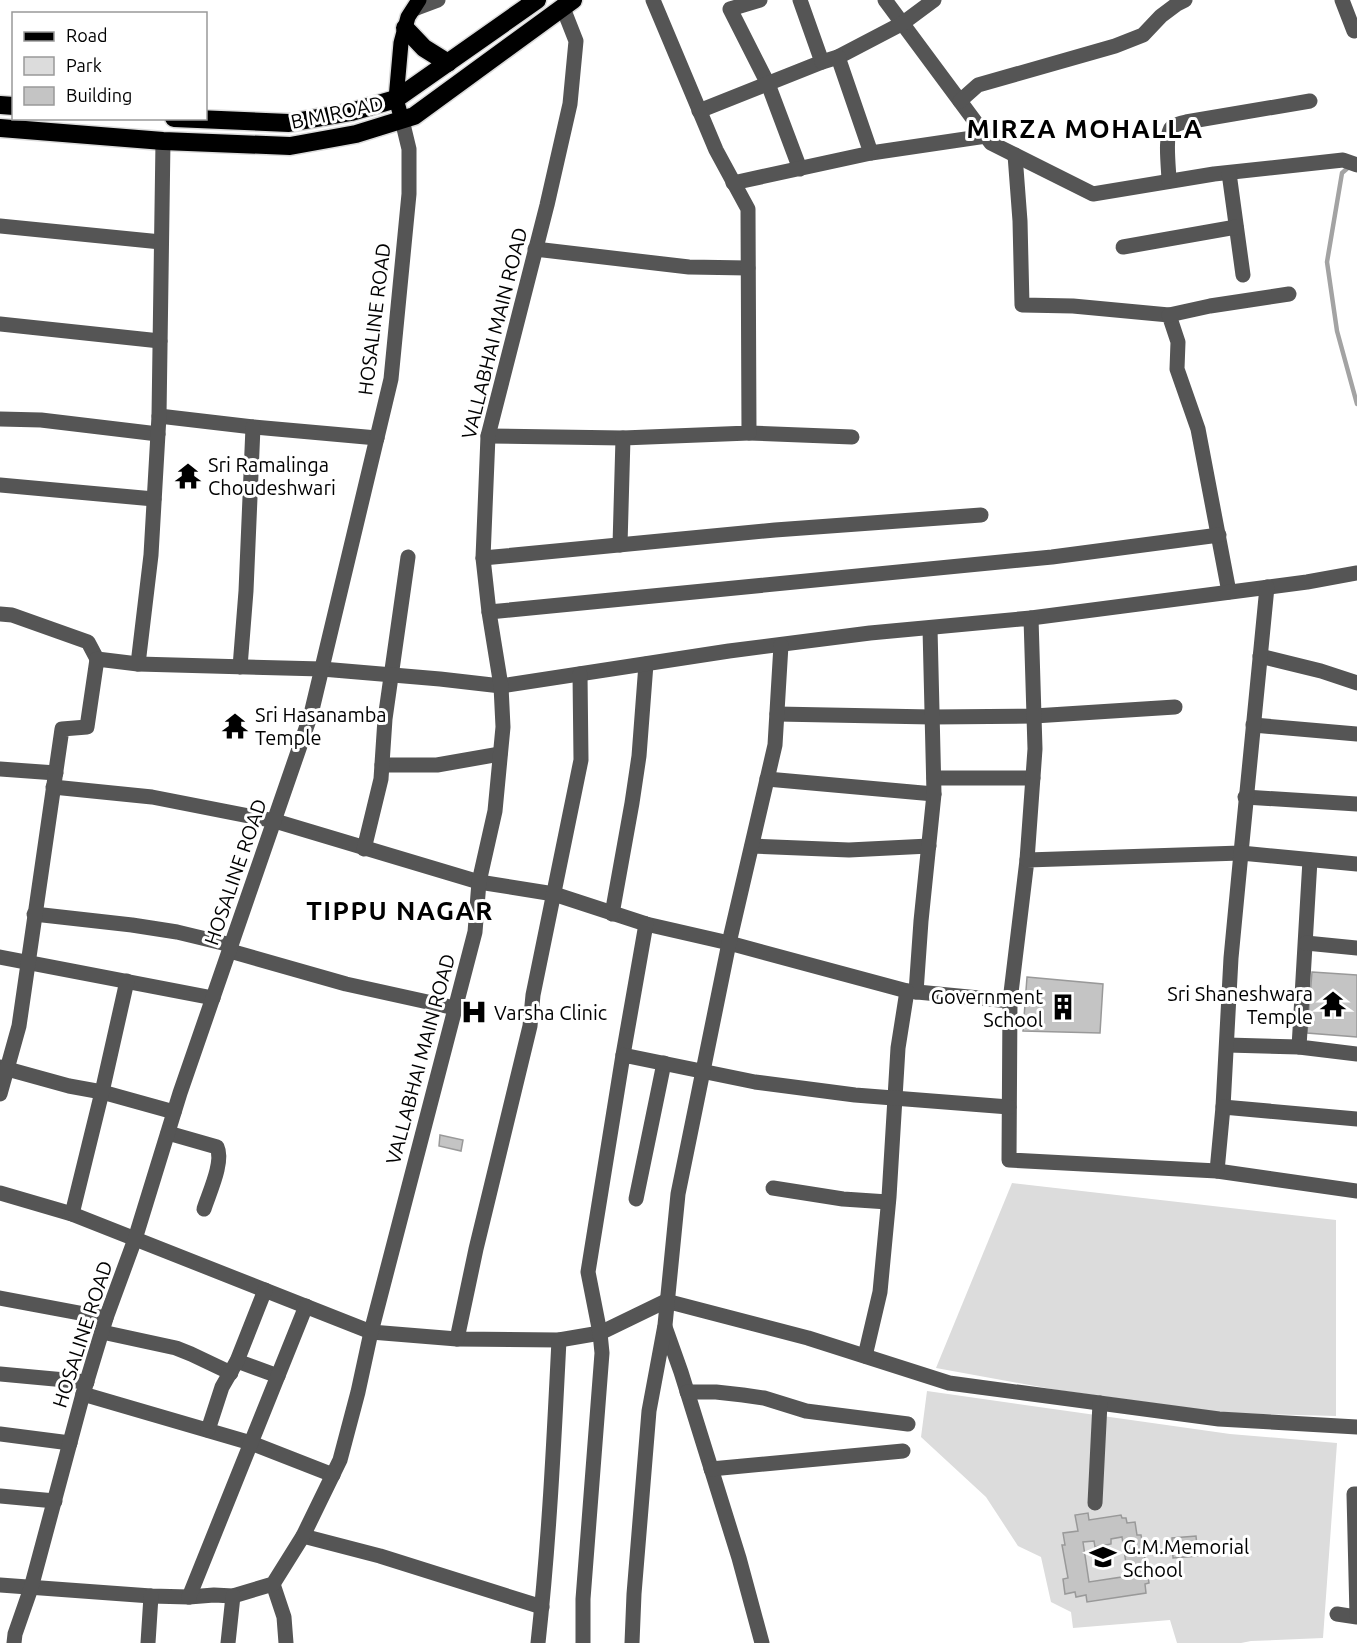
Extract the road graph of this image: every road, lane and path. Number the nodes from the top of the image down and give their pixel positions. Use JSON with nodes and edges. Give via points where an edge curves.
{"nodes":[{"id":1,"x":438,"y":0,"type":"edge"},
{"id":2,"x":537,"y":0,"type":"edge"},
{"id":3,"x":653,"y":0,"type":"edge"},
{"id":4,"x":760,"y":0,"type":"edge"},
{"id":5,"x":800,"y":0,"type":"edge"},
{"id":6,"x":885,"y":0,"type":"edge"},
{"id":7,"x":934,"y":0,"type":"edge"},
{"id":8,"x":1185,"y":0,"type":"edge"},
{"id":9,"x":1342,"y":0,"type":"edge"},
{"id":10,"x":417,"y":4,"type":"edge"},
{"id":11,"x":568,"y":4,"type":"edge"},
{"id":12,"x":903,"y":23,"type":"junction"},
{"id":13,"x":405,"y":28,"type":"junction"},
{"id":14,"x":1354,"y":32,"type":"dead end"},
{"id":15,"x":838,"y":57,"type":"junction"},
{"id":16,"x":822,"y":62,"type":"junction"},
{"id":17,"x":448,"y":63,"type":"junction"},
{"id":18,"x":768,"y":84,"type":"junction"},
{"id":19,"x":396,"y":99,"type":"junction"},
{"id":20,"x":960,"y":101,"type":"junction"},
{"id":21,"x":1310,"y":101,"type":"dead end"},
{"id":22,"x":699,"y":111,"type":"junction"},
{"id":23,"x":207,"y":119,"type":"edge"},
{"id":24,"x":164,"y":120,"type":"edge"},
{"id":25,"x":402,"y":120,"type":"junction"},
{"id":26,"x":0,"y":128,"type":"edge"},
{"id":27,"x":986,"y":136,"type":"junction"},
{"id":28,"x":163,"y":141,"type":"junction"},
{"id":29,"x":871,"y":153,"type":"junction"},
{"id":30,"x":1015,"y":155,"type":"junction"},
{"id":31,"x":1350,"y":162,"type":"edge"},
{"id":32,"x":800,"y":169,"type":"junction"},
{"id":33,"x":1229,"y":173,"type":"junction"},
{"id":34,"x":1169,"y":182,"type":"junction"},
{"id":35,"x":733,"y":183,"type":"junction"},
{"id":36,"x":0,"y":226,"type":"edge"},
{"id":37,"x":1236,"y":227,"type":"junction"},
{"id":38,"x":161,"y":242,"type":"junction"},
{"id":39,"x":1123,"y":247,"type":"dead end"},
{"id":40,"x":535,"y":249,"type":"junction"},
{"id":41,"x":748,"y":268,"type":"junction"},
{"id":42,"x":1242,"y":274,"type":"dead end"},
{"id":43,"x":1288,"y":294,"type":"dead end"},
{"id":44,"x":1169,"y":315,"type":"junction"},
{"id":45,"x":0,"y":324,"type":"edge"},
{"id":46,"x":160,"y":341,"type":"junction"},
{"id":47,"x":159,"y":416,"type":"junction"},
{"id":48,"x":0,"y":419,"type":"edge"},
{"id":49,"x":253,"y":427,"type":"junction"},
{"id":50,"x":749,"y":433,"type":"junction"},
{"id":51,"x":158,"y":434,"type":"junction"},
{"id":52,"x":488,"y":436,"type":"junction"},
{"id":53,"x":852,"y":437,"type":"dead end"},
{"id":54,"x":376,"y":438,"type":"junction"},
{"id":55,"x":623,"y":438,"type":"junction"},
{"id":56,"x":0,"y":485,"type":"edge"},
{"id":57,"x":154,"y":499,"type":"junction"},
{"id":58,"x":981,"y":515,"type":"dead end"},
{"id":59,"x":1219,"y":535,"type":"junction"},
{"id":60,"x":620,"y":545,"type":"junction"},
{"id":61,"x":408,"y":557,"type":"dead end"},
{"id":62,"x":483,"y":558,"type":"junction"},
{"id":63,"x":1357,"y":573,"type":"edge"},
{"id":64,"x":1267,"y":587,"type":"junction"},
{"id":65,"x":1229,"y":592,"type":"junction"},
{"id":66,"x":489,"y":612,"type":"junction"},
{"id":67,"x":0,"y":614,"type":"edge"},
{"id":68,"x":1031,"y":618,"type":"junction"},
{"id":69,"x":930,"y":628,"type":"junction"},
{"id":70,"x":781,"y":645,"type":"junction"},
{"id":71,"x":1260,"y":656,"type":"junction"},
{"id":72,"x":97,"y":659,"type":"junction"},
{"id":73,"x":138,"y":664,"type":"junction"},
{"id":74,"x":646,"y":664,"type":"junction"},
{"id":75,"x":240,"y":668,"type":"junction"},
{"id":76,"x":322,"y":669,"type":"junction"},
{"id":77,"x":580,"y":674,"type":"junction"},
{"id":78,"x":391,"y":675,"type":"junction"},
{"id":79,"x":1357,"y":683,"type":"edge"},
{"id":80,"x":501,"y":686,"type":"junction"},
{"id":81,"x":1175,"y":707,"type":"dead end"},
{"id":82,"x":777,"y":714,"type":"junction"},
{"id":83,"x":1034,"y":716,"type":"junction"},
{"id":84,"x":932,"y":717,"type":"junction"},
{"id":85,"x":1253,"y":725,"type":"junction"},
{"id":86,"x":1357,"y":734,"type":"edge"},
{"id":87,"x":500,"y":754,"type":"junction"},
{"id":88,"x":382,"y":765,"type":"junction"},
{"id":89,"x":0,"y":769,"type":"edge"},
{"id":90,"x":934,"y":778,"type":"junction"},
{"id":91,"x":1033,"y":778,"type":"junction"},
{"id":92,"x":767,"y":779,"type":"junction"},
{"id":93,"x":55,"y":780,"type":"junction"},
{"id":94,"x":934,"y":794,"type":"junction"},
{"id":95,"x":1245,"y":796,"type":"junction"},
{"id":96,"x":1357,"y":804,"type":"edge"},
{"id":97,"x":275,"y":821,"type":"junction"},
{"id":98,"x":752,"y":846,"type":"junction"},
{"id":99,"x":929,"y":846,"type":"junction"},
{"id":100,"x":364,"y":849,"type":"junction"},
{"id":101,"x":1241,"y":854,"type":"junction"},
{"id":102,"x":1027,"y":860,"type":"junction"},
{"id":103,"x":1310,"y":860,"type":"junction"},
{"id":104,"x":1357,"y":864,"type":"edge"},
{"id":105,"x":479,"y":882,"type":"junction"},
{"id":106,"x":554,"y":894,"type":"junction"},
{"id":107,"x":34,"y":914,"type":"junction"},
{"id":108,"x":612,"y":914,"type":"junction"},
{"id":109,"x":646,"y":924,"type":"junction"},
{"id":110,"x":729,"y":943,"type":"junction"},
{"id":111,"x":1306,"y":943,"type":"junction"},
{"id":112,"x":230,"y":948,"type":"junction"},
{"id":113,"x":1357,"y":948,"type":"edge"},
{"id":114,"x":0,"y":957,"type":"edge"},
{"id":115,"x":27,"y":961,"type":"junction"},
{"id":116,"x":127,"y":981,"type":"junction"},
{"id":117,"x":911,"y":991,"type":"junction"},
{"id":118,"x":213,"y":998,"type":"junction"},
{"id":119,"x":1010,"y":1001,"type":"junction"},
{"id":120,"x":455,"y":1008,"type":"junction"},
{"id":121,"x":1227,"y":1045,"type":"junction"},
{"id":122,"x":1299,"y":1047,"type":"junction"},
{"id":123,"x":623,"y":1054,"type":"junction"},
{"id":124,"x":1357,"y":1054,"type":"edge"},
{"id":125,"x":664,"y":1063,"type":"junction"},
{"id":126,"x":3,"y":1068,"type":"edge"},
{"id":127,"x":704,"y":1071,"type":"junction"},
{"id":128,"x":102,"y":1092,"type":"junction"},
{"id":129,"x":0,"y":1094,"type":"edge"},
{"id":130,"x":895,"y":1098,"type":"junction"},
{"id":131,"x":1009,"y":1107,"type":"junction"},
{"id":132,"x":1223,"y":1107,"type":"junction"},
{"id":133,"x":174,"y":1113,"type":"junction"},
{"id":134,"x":1357,"y":1119,"type":"edge"},
{"id":135,"x":168,"y":1133,"type":"junction"},
{"id":136,"x":1217,"y":1172,"type":"junction"},
{"id":137,"x":773,"y":1188,"type":"dead end"},
{"id":138,"x":1357,"y":1191,"type":"edge"},
{"id":139,"x":0,"y":1193,"type":"edge"},
{"id":140,"x":636,"y":1199,"type":"dead end"},
{"id":141,"x":888,"y":1202,"type":"junction"},
{"id":142,"x":204,"y":1209,"type":"dead end"},
{"id":143,"x":72,"y":1214,"type":"junction"},
{"id":144,"x":135,"y":1239,"type":"junction"},
{"id":145,"x":265,"y":1290,"type":"junction"},
{"id":146,"x":0,"y":1298,"type":"edge"},
{"id":147,"x":666,"y":1301,"type":"junction"},
{"id":148,"x":306,"y":1306,"type":"junction"},
{"id":149,"x":104,"y":1325,"type":"junction"},
{"id":150,"x":665,"y":1325,"type":"junction"},
{"id":151,"x":371,"y":1332,"type":"junction"},
{"id":152,"x":600,"y":1333,"type":"junction"},
{"id":153,"x":457,"y":1339,"type":"junction"},
{"id":154,"x":559,"y":1340,"type":"junction"},
{"id":155,"x":865,"y":1356,"type":"junction"},
{"id":156,"x":234,"y":1367,"type":"junction"},
{"id":157,"x":0,"y":1374,"type":"edge"},
{"id":158,"x":278,"y":1376,"type":"junction"},
{"id":159,"x":85,"y":1388,"type":"junction"},
{"id":160,"x":687,"y":1392,"type":"junction"},
{"id":161,"x":1101,"y":1403,"type":"junction"},
{"id":162,"x":908,"y":1424,"type":"dead end"},
{"id":163,"x":1357,"y":1427,"type":"edge"},
{"id":164,"x":208,"y":1430,"type":"junction"},
{"id":165,"x":0,"y":1434,"type":"edge"},
{"id":166,"x":70,"y":1443,"type":"junction"},
{"id":167,"x":251,"y":1443,"type":"junction"},
{"id":168,"x":903,"y":1451,"type":"dead end"},
{"id":169,"x":711,"y":1469,"type":"junction"},
{"id":170,"x":333,"y":1475,"type":"junction"},
{"id":171,"x":1357,"y":1494,"type":"edge"},
{"id":172,"x":0,"y":1496,"type":"edge"},
{"id":173,"x":55,"y":1501,"type":"junction"},
{"id":174,"x":1095,"y":1503,"type":"dead end"},
{"id":175,"x":303,"y":1536,"type":"junction"},
{"id":176,"x":273,"y":1584,"type":"junction"},
{"id":177,"x":0,"y":1585,"type":"edge"},
{"id":178,"x":31,"y":1588,"type":"junction"},
{"id":179,"x":151,"y":1596,"type":"junction"},
{"id":180,"x":233,"y":1596,"type":"junction"},
{"id":181,"x":189,"y":1597,"type":"junction"},
{"id":182,"x":542,"y":1607,"type":"junction"},
{"id":183,"x":1337,"y":1614,"type":"dead end"},
{"id":184,"x":1357,"y":1616,"type":"edge"},
{"id":185,"x":14,"y":1643,"type":"edge"},
{"id":186,"x":148,"y":1643,"type":"edge"},
{"id":187,"x":228,"y":1643,"type":"edge"},
{"id":188,"x":286,"y":1643,"type":"edge"},
{"id":189,"x":538,"y":1643,"type":"edge"},
{"id":190,"x":583,"y":1643,"type":"edge"},
{"id":191,"x":632,"y":1643,"type":"edge"},
{"id":192,"x":762,"y":1643,"type":"edge"}],
"edges":[{"from":1,"to":10,"type":"street"},
{"from":2,"to":17,"type":"highway"},
{"from":3,"to":22,"type":"street"},
{"from":4,"to":18,"type":"street","via":[[730,9]]},
{"from":5,"to":16,"type":"street"},
{"from":6,"to":12,"type":"street"},
{"from":7,"to":12,"type":"street"},
{"from":8,"to":20,"type":"street","via":[[1161,16],[1143,36],[978,85]]},
{"from":9,"to":14,"type":"street"},
{"from":10,"to":13,"type":"main road"},
{"from":11,"to":25,"type":"highway","name":"B M ROAD","via":[[414,116]]},
{"from":11,"to":40,"type":"street","name":"VALLABHAI MAIN ROAD","via":[[576,41],[570,104]]},
{"from":12,"to":15,"type":"street"},
{"from":12,"to":20,"type":"street"},
{"from":13,"to":17,"type":"highway","via":[[424,48]]},
{"from":13,"to":19,"type":"main road"},
{"from":15,"to":16,"type":"street"},
{"from":15,"to":29,"type":"street"},
{"from":16,"to":18,"type":"street"},
{"from":17,"to":19,"type":"highway"},
{"from":18,"to":22,"type":"street"},
{"from":18,"to":32,"type":"street"},
{"from":19,"to":23,"type":"highway","via":[[289,123]]},
{"from":19,"to":25,"type":"main road","name":"HOSALINE ROAD"},
{"from":20,"to":27,"type":"street"},
{"from":21,"to":34,"type":"street","via":[[1176,125],[1168,135]]},
{"from":22,"to":35,"type":"street"},
{"from":24,"to":28,"type":"highway"},
{"from":25,"to":28,"type":"highway","name":"B M ROAD","via":[[356,134],[291,146]]},
{"from":25,"to":54,"type":"street","name":"HOSALINE ROAD","via":[[409,149],[409,194],[391,379]]},
{"from":26,"to":28,"type":"highway","name":"B M ROAD"},
{"from":27,"to":29,"type":"street"},
{"from":27,"to":30,"type":"street","via":[[991,143]]},
{"from":28,"to":38,"type":"street"},
{"from":29,"to":32,"type":"street"},
{"from":30,"to":34,"type":"street","via":[[1093,194]]},
{"from":30,"to":44,"type":"street","via":[[1022,306],[1073,306]]},
{"from":31,"to":33,"type":"street"},
{"from":32,"to":35,"type":"street"},
{"from":33,"to":34,"type":"street"},
{"from":33,"to":37,"type":"street"},
{"from":35,"to":41,"type":"street","via":[[748,209]]},
{"from":36,"to":38,"type":"street"},
{"from":37,"to":39,"type":"street"},
{"from":37,"to":42,"type":"street"},
{"from":38,"to":46,"type":"street"},
{"from":40,"to":41,"type":"street","via":[[689,267]]},
{"from":40,"to":52,"type":"street","name":"VALLABHAI MAIN ROAD"},
{"from":41,"to":50,"type":"street"},
{"from":43,"to":44,"type":"street"},
{"from":44,"to":59,"type":"street","via":[[1178,342],[1177,369],[1198,429]]},
{"from":45,"to":46,"type":"street"},
{"from":46,"to":47,"type":"street"},
{"from":47,"to":49,"type":"street"},
{"from":47,"to":51,"type":"street"},
{"from":48,"to":51,"type":"street"},
{"from":49,"to":54,"type":"street"},
{"from":49,"to":75,"type":"street"},
{"from":50,"to":53,"type":"street"},
{"from":50,"to":55,"type":"street"},
{"from":51,"to":57,"type":"street"},
{"from":52,"to":55,"type":"street"},
{"from":52,"to":62,"type":"street","name":"VALLABHAI MAIN ROAD"},
{"from":54,"to":76,"type":"street","name":"HOSALINE ROAD"},
{"from":55,"to":60,"type":"street"},
{"from":56,"to":57,"type":"street"},
{"from":57,"to":73,"type":"street"},
{"from":58,"to":60,"type":"street"},
{"from":59,"to":65,"type":"street"},
{"from":59,"to":66,"type":"street","via":[[1052,557]]},
{"from":60,"to":62,"type":"street"},
{"from":61,"to":78,"type":"street"},
{"from":62,"to":66,"type":"street","name":"VALLABHAI MAIN ROAD"},
{"from":63,"to":64,"type":"street"},
{"from":64,"to":65,"type":"street"},
{"from":64,"to":71,"type":"street"},
{"from":65,"to":68,"type":"street"},
{"from":66,"to":80,"type":"street","name":"VALLABHAI MAIN ROAD"},
{"from":67,"to":72,"type":"street","via":[[88,642]]},
{"from":68,"to":69,"type":"street"},
{"from":68,"to":83,"type":"street"},
{"from":69,"to":70,"type":"street"},
{"from":69,"to":84,"type":"street"},
{"from":70,"to":74,"type":"street"},
{"from":70,"to":82,"type":"street"},
{"from":71,"to":79,"type":"street"},
{"from":71,"to":85,"type":"street"},
{"from":72,"to":73,"type":"street"},
{"from":72,"to":93,"type":"street","via":[[87,727],[62,729]]},
{"from":73,"to":75,"type":"street"},
{"from":74,"to":77,"type":"street"},
{"from":74,"to":108,"type":"street","via":[[639,756]]},
{"from":75,"to":76,"type":"street"},
{"from":76,"to":78,"type":"street"},
{"from":76,"to":97,"type":"street","name":"HOSALINE ROAD"},
{"from":77,"to":80,"type":"street"},
{"from":77,"to":106,"type":"street","via":[[581,760]]},
{"from":78,"to":80,"type":"street"},
{"from":78,"to":88,"type":"street"},
{"from":80,"to":87,"type":"street","name":"VALLABHAI MAIN ROAD"},
{"from":81,"to":83,"type":"street"},
{"from":82,"to":84,"type":"street"},
{"from":82,"to":92,"type":"street"},
{"from":83,"to":84,"type":"street"},
{"from":83,"to":91,"type":"street"},
{"from":84,"to":90,"type":"street"},
{"from":85,"to":86,"type":"street"},
{"from":85,"to":95,"type":"street"},
{"from":87,"to":88,"type":"street","via":[[437,765]]},
{"from":87,"to":105,"type":"street","name":"VALLABHAI MAIN ROAD","via":[[495,811]]},
{"from":88,"to":100,"type":"street"},
{"from":89,"to":93,"type":"street"},
{"from":90,"to":91,"type":"street"},
{"from":90,"to":94,"type":"street"},
{"from":91,"to":102,"type":"street"},
{"from":92,"to":94,"type":"street"},
{"from":92,"to":98,"type":"street"},
{"from":93,"to":97,"type":"street"},
{"from":93,"to":107,"type":"street"},
{"from":94,"to":99,"type":"street"},
{"from":95,"to":96,"type":"street"},
{"from":95,"to":101,"type":"street"},
{"from":97,"to":100,"type":"street"},
{"from":97,"to":112,"type":"street","name":"HOSALINE ROAD"},
{"from":98,"to":99,"type":"street","via":[[849,850]]},
{"from":98,"to":110,"type":"street"},
{"from":99,"to":117,"type":"street"},
{"from":100,"to":105,"type":"street"},
{"from":101,"to":102,"type":"street"},
{"from":101,"to":103,"type":"street"},
{"from":101,"to":121,"type":"street"},
{"from":102,"to":119,"type":"street"},
{"from":103,"to":104,"type":"street"},
{"from":103,"to":111,"type":"street"},
{"from":105,"to":106,"type":"street"},
{"from":105,"to":120,"type":"street","name":"VALLABHAI MAIN ROAD","via":[[475,932]]},
{"from":106,"to":108,"type":"street"},
{"from":106,"to":153,"type":"street","via":[[530,1026]]},
{"from":107,"to":112,"type":"street","via":[[177,932]]},
{"from":107,"to":115,"type":"street"},
{"from":108,"to":109,"type":"street"},
{"from":109,"to":110,"type":"street"},
{"from":109,"to":123,"type":"street"},
{"from":110,"to":117,"type":"street"},
{"from":110,"to":127,"type":"street"},
{"from":111,"to":113,"type":"street"},
{"from":111,"to":122,"type":"street"},
{"from":112,"to":118,"type":"street","name":"HOSALINE ROAD"},
{"from":112,"to":120,"type":"street","via":[[346,984]]},
{"from":114,"to":115,"type":"street"},
{"from":115,"to":116,"type":"street"},
{"from":115,"to":126,"type":"street","via":[[19,1026]]},
{"from":116,"to":118,"type":"street"},
{"from":116,"to":128,"type":"street"},
{"from":117,"to":119,"type":"street"},
{"from":117,"to":130,"type":"street","via":[[898,1048]]},
{"from":118,"to":133,"type":"street","name":"HOSALINE ROAD"},
{"from":119,"to":131,"type":"street"},
{"from":120,"to":151,"type":"street","name":"VALLABHAI MAIN ROAD"},
{"from":121,"to":122,"type":"street"},
{"from":121,"to":132,"type":"street"},
{"from":122,"to":124,"type":"street"},
{"from":123,"to":125,"type":"street"},
{"from":123,"to":152,"type":"street","via":[[588,1272]]},
{"from":125,"to":127,"type":"street"},
{"from":125,"to":140,"type":"street"},
{"from":126,"to":128,"type":"street"},
{"from":126,"to":129,"type":"street"},
{"from":127,"to":130,"type":"street","via":[[755,1082]]},
{"from":127,"to":147,"type":"street","via":[[678,1194]]},
{"from":128,"to":133,"type":"street"},
{"from":128,"to":143,"type":"street"},
{"from":130,"to":131,"type":"street"},
{"from":130,"to":141,"type":"street"},
{"from":131,"to":136,"type":"street","via":[[1009,1161]]},
{"from":132,"to":134,"type":"street"},
{"from":132,"to":136,"type":"street"},
{"from":133,"to":135,"type":"street","name":"HOSALINE ROAD"},
{"from":135,"to":142,"type":"street","via":[[219,1150]]},
{"from":135,"to":144,"type":"street","name":"HOSALINE ROAD"},
{"from":136,"to":138,"type":"street"},
{"from":137,"to":141,"type":"street"},
{"from":139,"to":143,"type":"street"},
{"from":141,"to":155,"type":"street","via":[[880,1292]]},
{"from":143,"to":144,"type":"street"},
{"from":144,"to":145,"type":"street"},
{"from":144,"to":149,"type":"street","name":"HOSALINE ROAD"},
{"from":145,"to":148,"type":"street"},
{"from":145,"to":156,"type":"street"},
{"from":146,"to":149,"type":"street"},
{"from":147,"to":150,"type":"street"},
{"from":147,"to":152,"type":"street"},
{"from":147,"to":155,"type":"street"},
{"from":148,"to":151,"type":"street"},
{"from":148,"to":158,"type":"street"},
{"from":149,"to":156,"type":"street"},
{"from":149,"to":159,"type":"street","name":"HOSALINE ROAD"},
{"from":150,"to":160,"type":"street"},
{"from":150,"to":191,"type":"street","via":[[649,1411]]},
{"from":151,"to":153,"type":"street"},
{"from":151,"to":170,"type":"street","name":"VALLABHAI MAIN ROAD"},
{"from":152,"to":154,"type":"street"},
{"from":152,"to":190,"type":"street","via":[[602,1353]]},
{"from":153,"to":154,"type":"street"},
{"from":154,"to":182,"type":"street"},
{"from":155,"to":161,"type":"street","via":[[949,1383]]},
{"from":156,"to":158,"type":"street"},
{"from":156,"to":164,"type":"street","via":[[222,1387]]},
{"from":157,"to":159,"type":"street"},
{"from":158,"to":167,"type":"street"},
{"from":159,"to":164,"type":"street"},
{"from":159,"to":166,"type":"street","name":"HOSALINE ROAD"},
{"from":160,"to":162,"type":"street","via":[[764,1398],[806,1411]]},
{"from":160,"to":169,"type":"street"},
{"from":161,"to":163,"type":"street","via":[[1219,1419]]},
{"from":161,"to":174,"type":"street"},
{"from":164,"to":167,"type":"street"},
{"from":165,"to":166,"type":"street"},
{"from":166,"to":173,"type":"street","name":"HOSALINE ROAD"},
{"from":167,"to":170,"type":"street"},
{"from":167,"to":181,"type":"street"},
{"from":168,"to":169,"type":"street"},
{"from":169,"to":192,"type":"street"},
{"from":170,"to":175,"type":"street","name":"VALLABHAI MAIN ROAD"},
{"from":171,"to":184,"type":"street"},
{"from":172,"to":173,"type":"street"},
{"from":173,"to":178,"type":"street","name":"HOSALINE ROAD"},
{"from":175,"to":176,"type":"street","name":"VALLABHAI MAIN ROAD"},
{"from":175,"to":182,"type":"street"},
{"from":176,"to":180,"type":"street"},
{"from":176,"to":188,"type":"street","via":[[284,1617]]},
{"from":177,"to":178,"type":"street"},
{"from":178,"to":179,"type":"street"},
{"from":178,"to":185,"type":"street","name":"HOSALINE ROAD"},
{"from":179,"to":181,"type":"street"},
{"from":179,"to":186,"type":"street"},
{"from":180,"to":181,"type":"street"},
{"from":180,"to":187,"type":"street"},
{"from":182,"to":189,"type":"street"},
{"from":183,"to":184,"type":"street"}]}
